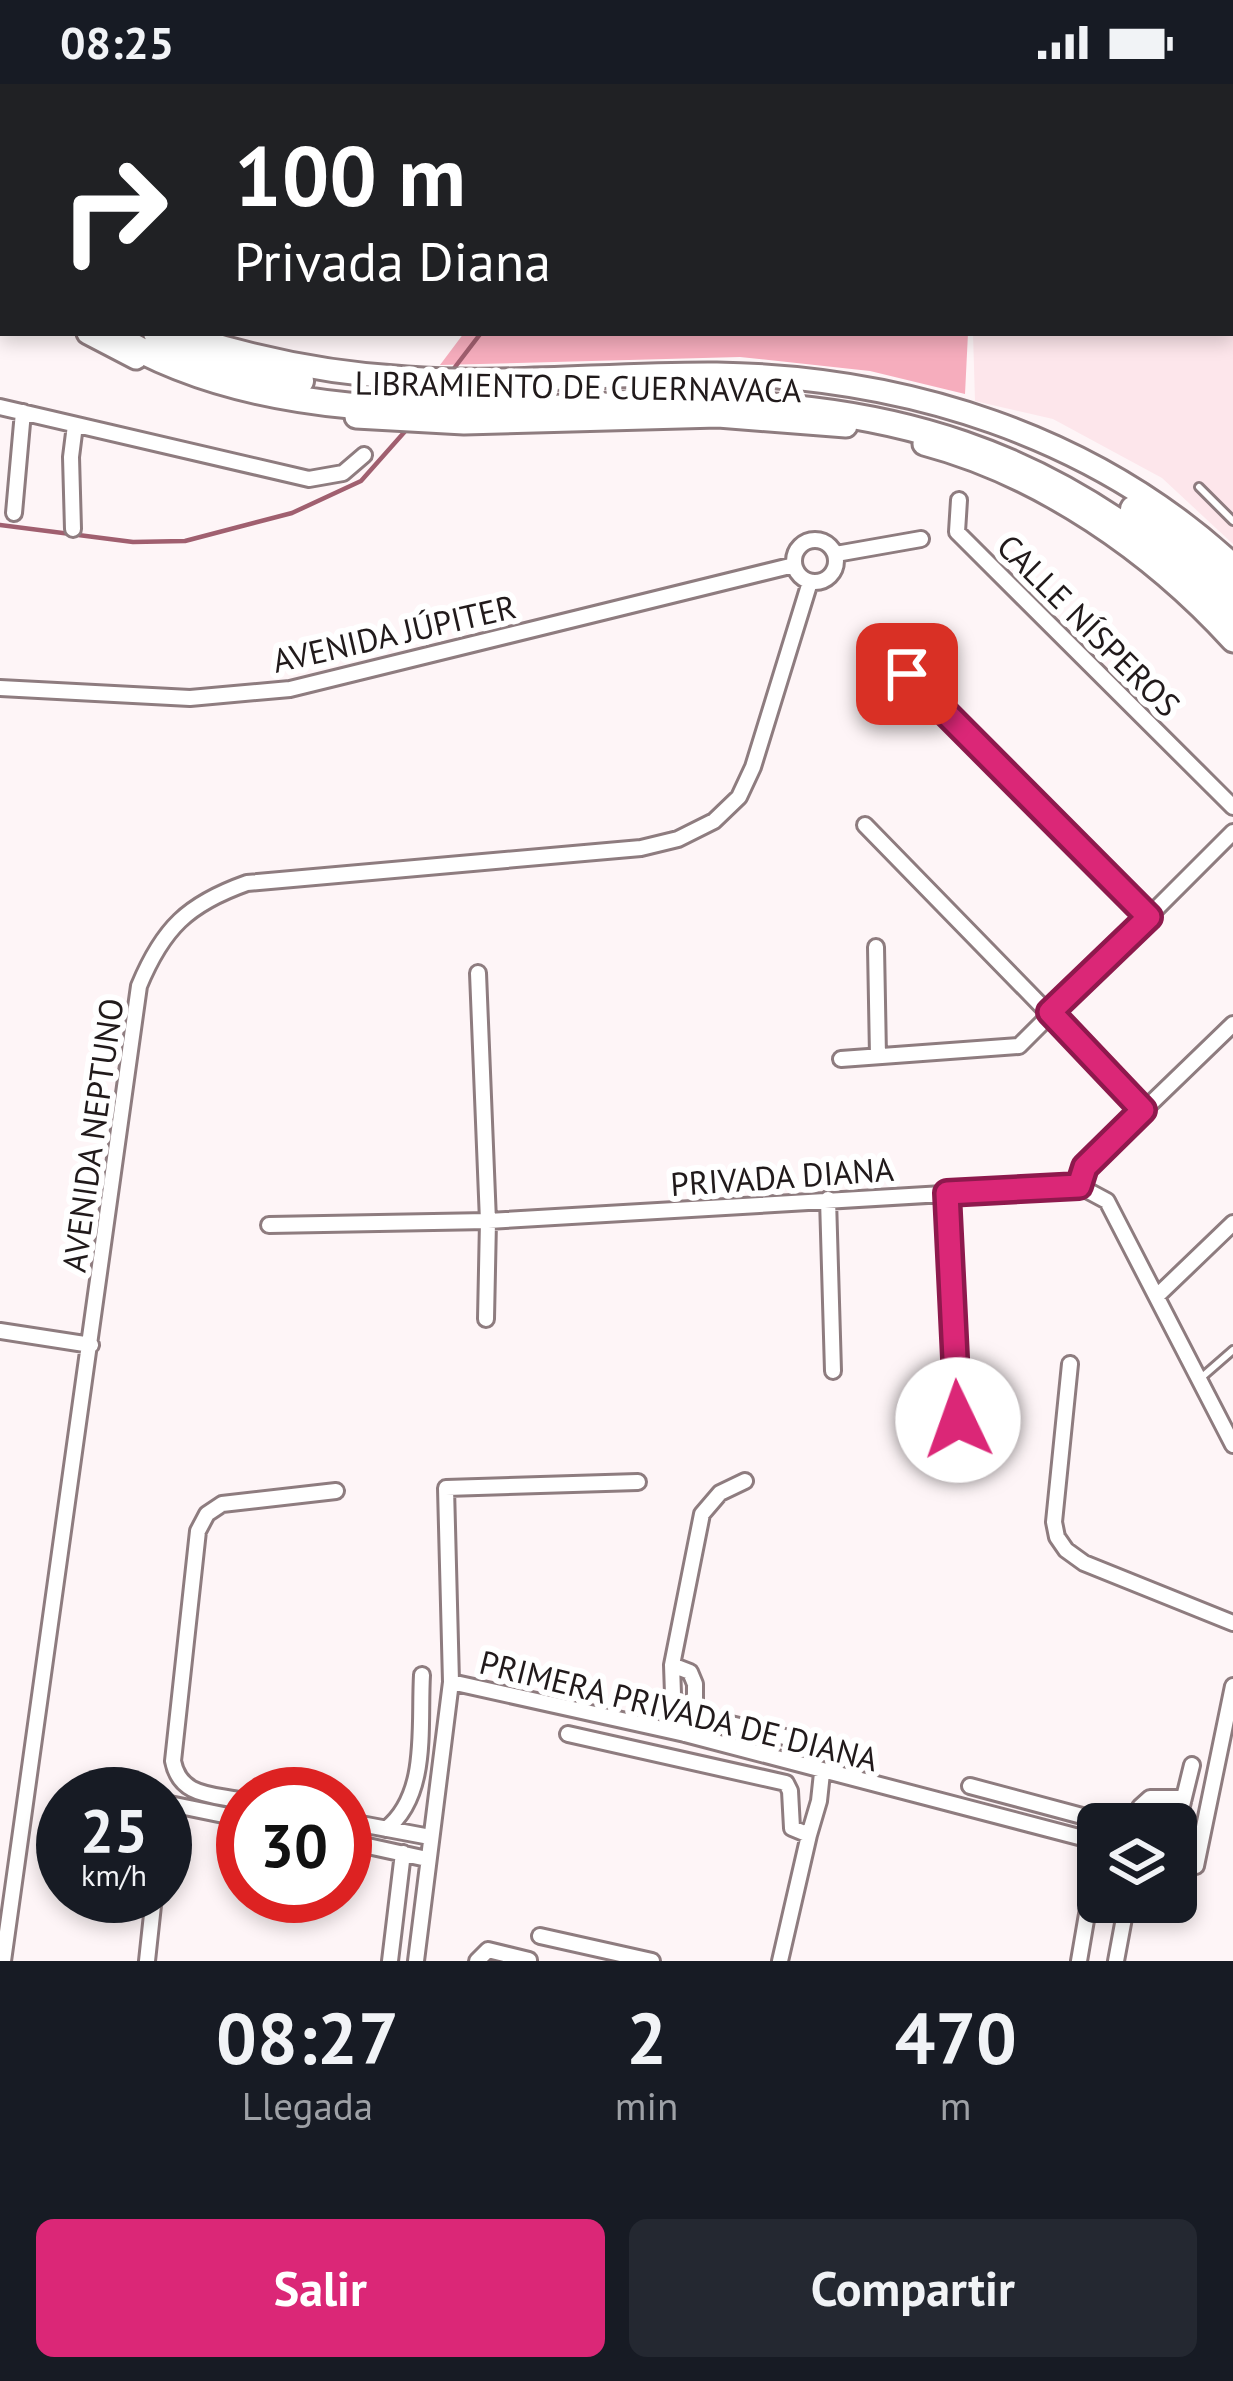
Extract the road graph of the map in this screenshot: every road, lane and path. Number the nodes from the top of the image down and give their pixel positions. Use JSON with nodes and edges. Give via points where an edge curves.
{"nodes":[{"id":1,"x":94,"y":336,"type":"edge"},
{"id":2,"x":117,"y":336,"type":"edge"},
{"id":3,"x":163,"y":336,"type":"edge"},
{"id":4,"x":187,"y":336,"type":"edge"},
{"id":5,"x":404,"y":401,"type":"junction"},
{"id":6,"x":467,"y":402,"type":"junction"},
{"id":7,"x":0,"y":407,"type":"edge"},
{"id":8,"x":23,"y":412,"type":"junction"},
{"id":9,"x":75,"y":425,"type":"junction"},
{"id":10,"x":364,"y":455,"type":"dead end"},
{"id":11,"x":1199,"y":487,"type":"dead end"},
{"id":12,"x":958,"y":500,"type":"dead end"},
{"id":13,"x":14,"y":513,"type":"dead end"},
{"id":14,"x":1233,"y":521,"type":"edge"},
{"id":15,"x":73,"y":529,"type":"dead end"},
{"id":16,"x":921,"y":538,"type":"dead end"},
{"id":17,"x":836,"y":554,"type":"junction"},
{"id":18,"x":794,"y":565,"type":"junction"},
{"id":19,"x":1233,"y":565,"type":"edge"},
{"id":20,"x":810,"y":582,"type":"junction"},
{"id":21,"x":1233,"y":591,"type":"edge"},
{"id":22,"x":1233,"y":616,"type":"edge"},
{"id":23,"x":1233,"y":641,"type":"edge"},
{"id":24,"x":907,"y":674,"type":"dead end"},
{"id":25,"x":0,"y":688,"type":"edge"},
{"id":26,"x":1233,"y":807,"type":"edge"},
{"id":27,"x":865,"y":825,"type":"dead end"},
{"id":28,"x":1233,"y":832,"type":"edge"},
{"id":29,"x":1149,"y":917,"type":"junction"},
{"id":30,"x":876,"y":947,"type":"dead end"},
{"id":31,"x":478,"y":973,"type":"dead end"},
{"id":32,"x":1050,"y":1012,"type":"junction"},
{"id":33,"x":1233,"y":1024,"type":"edge"},
{"id":34,"x":878,"y":1056,"type":"junction"},
{"id":35,"x":842,"y":1059,"type":"dead end"},
{"id":36,"x":1143,"y":1110,"type":"junction"},
{"id":37,"x":1079,"y":1186,"type":"junction"},
{"id":38,"x":947,"y":1193,"type":"junction"},
{"id":39,"x":828,"y":1199,"type":"junction"},
{"id":40,"x":488,"y":1221,"type":"junction"},
{"id":41,"x":1233,"y":1223,"type":"edge"},
{"id":42,"x":269,"y":1225,"type":"dead end"},
{"id":43,"x":1157,"y":1296,"type":"junction"},
{"id":44,"x":486,"y":1319,"type":"dead end"},
{"id":45,"x":0,"y":1331,"type":"edge"},
{"id":46,"x":91,"y":1346,"type":"junction"},
{"id":47,"x":1233,"y":1350,"type":"edge"},
{"id":48,"x":1070,"y":1364,"type":"dead end"},
{"id":49,"x":833,"y":1371,"type":"dead end"},
{"id":50,"x":1200,"y":1380,"type":"junction"},
{"id":51,"x":983,"y":1440,"type":"dead end"},
{"id":52,"x":1233,"y":1445,"type":"edge"},
{"id":53,"x":745,"y":1481,"type":"dead end"},
{"id":54,"x":638,"y":1482,"type":"dead end"},
{"id":55,"x":336,"y":1491,"type":"dead end"},
{"id":56,"x":1233,"y":1623,"type":"edge"},
{"id":57,"x":672,"y":1665,"type":"junction"},
{"id":58,"x":422,"y":1676,"type":"dead end"},
{"id":59,"x":451,"y":1682,"type":"junction"},
{"id":60,"x":1233,"y":1686,"type":"edge"},
{"id":61,"x":568,"y":1734,"type":"dead end"},
{"id":62,"x":685,"y":1734,"type":"junction"},
{"id":63,"x":801,"y":1741,"type":"dead end"},
{"id":64,"x":1192,"y":1765,"type":"dead end"},
{"id":65,"x":822,"y":1773,"type":"junction"},
{"id":66,"x":970,"y":1786,"type":"dead end"},
{"id":67,"x":216,"y":1796,"type":"edge"},
{"id":68,"x":1184,"y":1798,"type":"junction"},
{"id":69,"x":1144,"y":1803,"type":"edge"},
{"id":70,"x":1183,"y":1803,"type":"edge"},
{"id":71,"x":1077,"y":1815,"type":"edge"},
{"id":72,"x":1206,"y":1816,"type":"junction"},
{"id":73,"x":1197,"y":1819,"type":"edge"},
{"id":74,"x":372,"y":1826,"type":"edge"},
{"id":75,"x":386,"y":1829,"type":"junction"},
{"id":76,"x":809,"y":1835,"type":"junction"},
{"id":77,"x":430,"y":1837,"type":"junction"},
{"id":78,"x":1077,"y":1837,"type":"edge"},
{"id":79,"x":372,"y":1847,"type":"edge"},
{"id":80,"x":403,"y":1853,"type":"junction"},
{"id":81,"x":427,"y":1859,"type":"junction"},
{"id":82,"x":1197,"y":1861,"type":"edge"},
{"id":83,"x":151,"y":1923,"type":"edge"},
{"id":84,"x":1086,"y":1923,"type":"edge"},
{"id":85,"x":1123,"y":1923,"type":"edge"},
{"id":86,"x":540,"y":1936,"type":"dead end"},
{"id":87,"x":529,"y":1960,"type":"edge"},
{"id":88,"x":3,"y":1961,"type":"edge"},
{"id":89,"x":147,"y":1961,"type":"edge"},
{"id":90,"x":391,"y":1961,"type":"edge"},
{"id":91,"x":416,"y":1961,"type":"edge"},
{"id":92,"x":477,"y":1961,"type":"edge"},
{"id":93,"x":652,"y":1961,"type":"edge"},
{"id":94,"x":780,"y":1961,"type":"edge"},
{"id":95,"x":1079,"y":1961,"type":"edge"},
{"id":96,"x":1116,"y":1961,"type":"edge"}],
"edges":[{"from":1,"to":5,"type":"main road","name":"LIBRAMIENTO DE CUERNAVACA","via":[[224,392],[278,406]]},
{"from":2,"to":5,"type":"highway","via":[[226,382],[327,402]]},
{"from":3,"to":5,"type":"highway","via":[[284,378]]},
{"from":4,"to":5,"type":"main road","name":"LIBRAMIENTO DE CUERNAVACA","via":[[332,370]]},
{"from":5,"to":6,"type":"highway"},
{"from":6,"to":19,"type":"main road","name":"LIBRAMIENTO DE CUERNAVACA","via":[[756,376],[851,384],[950,407],[1083,457]]},
{"from":6,"to":21,"type":"highway","via":[[775,392],[945,420],[1077,475],[1144,515]]},
{"from":6,"to":22,"type":"highway","via":[[719,404],[847,415],[940,435],[1069,488],[1132,527]]},
{"from":6,"to":23,"type":"main road","name":"LIBRAMIENTO DE CUERNAVACA","via":[[845,426],[935,447],[1041,493],[1123,541]]},
{"from":7,"to":8,"type":"street"},
{"from":8,"to":9,"type":"street"},
{"from":8,"to":13,"type":"street"},
{"from":9,"to":10,"type":"street","via":[[309,479],[343,473]]},
{"from":9,"to":15,"type":"street"},
{"from":11,"to":14,"type":"lane"},
{"from":12,"to":26,"type":"street","name":"CALLE NÍSPEROS","via":[[957,532]]},
{"from":16,"to":17,"type":"street"},
{"from":17,"to":18,"type":"street","via":[[810,540],[797,549]]},
{"from":17,"to":20,"type":"street","via":[[831,576]]},
{"from":18,"to":20,"type":"street"},
{"from":18,"to":25,"type":"street","name":"AVENIDA JÚPITER","via":[[290,689],[190,698]]},
{"from":20,"to":46,"type":"street","name":"AVENIDA NEPTUNO","via":[[753,766],[739,797],[714,821],[641,848],[247,883],[179,918],[139,986]]},
{"from":24,"to":29,"type":"street"},
{"from":27,"to":32,"type":"street"},
{"from":28,"to":29,"type":"street"},
{"from":29,"to":32,"type":"street"},
{"from":30,"to":34,"type":"street"},
{"from":31,"to":40,"type":"street"},
{"from":32,"to":34,"type":"street","via":[[1019,1046]]},
{"from":32,"to":36,"type":"street"},
{"from":33,"to":36,"type":"street"},
{"from":34,"to":35,"type":"street"},
{"from":36,"to":37,"type":"street","via":[[1085,1167]]},
{"from":37,"to":38,"type":"street","name":"PRIVADA DIANA"},
{"from":37,"to":43,"type":"street","via":[[1107,1201]]},
{"from":38,"to":39,"type":"street","name":"PRIVADA DIANA"},
{"from":38,"to":51,"type":"street","via":[[958,1420]]},
{"from":39,"to":40,"type":"street","name":"PRIVADA DIANA"},
{"from":39,"to":49,"type":"street"},
{"from":40,"to":42,"type":"street","name":"PRIVADA DIANA"},
{"from":40,"to":44,"type":"street"},
{"from":41,"to":43,"type":"street"},
{"from":43,"to":50,"type":"street"},
{"from":45,"to":46,"type":"street"},
{"from":46,"to":88,"type":"street","name":"AVENIDA NEPTUNO"},
{"from":47,"to":50,"type":"lane"},
{"from":48,"to":56,"type":"street","via":[[1057,1537],[1084,1563]]},
{"from":50,"to":52,"type":"street"},
{"from":53,"to":57,"type":"street","via":[[702,1514]]},
{"from":54,"to":59,"type":"street","via":[[446,1488]]},
{"from":55,"to":67,"type":"street","via":[[222,1504],[198,1531],[172,1761],[188,1790]]},
{"from":57,"to":62,"type":"street"},
{"from":57,"to":63,"type":"street","via":[[690,1672],[695,1707],[706,1718]]},
{"from":58,"to":75,"type":"street","via":[[414,1795]]},
{"from":59,"to":62,"type":"street","name":"PRIMERA PRIVADA DE DIANA"},
{"from":59,"to":77,"type":"street","name":"PRIMERA PRIVADA DE DIANA"},
{"from":60,"to":72,"type":"street"},
{"from":61,"to":76,"type":"street","via":[[785,1783],[792,1828]]},
{"from":62,"to":65,"type":"street","name":"PRIMERA PRIVADA DE DIANA"},
{"from":64,"to":68,"type":"street"},
{"from":65,"to":76,"type":"street"},
{"from":65,"to":78,"type":"street","name":"PRIMERA PRIVADA DE DIANA"},
{"from":66,"to":71,"type":"street"},
{"from":68,"to":69,"type":"street"},
{"from":68,"to":70,"type":"street"},
{"from":72,"to":73,"type":"street"},
{"from":72,"to":82,"type":"street"},
{"from":74,"to":75,"type":"street"},
{"from":75,"to":77,"type":"street"},
{"from":76,"to":94,"type":"street"},
{"from":77,"to":81,"type":"street","name":"PRIMERA PRIVADA DE DIANA"},
{"from":79,"to":80,"type":"street"},
{"from":80,"to":81,"type":"street"},
{"from":80,"to":90,"type":"street"},
{"from":81,"to":91,"type":"street","name":"PRIMERA PRIVADA DE DIANA"},
{"from":83,"to":89,"type":"street"},
{"from":84,"to":95,"type":"street"},
{"from":85,"to":96,"type":"street"},
{"from":86,"to":93,"type":"street"},
{"from":87,"to":92,"type":"street","via":[[488,1950]]}]}
